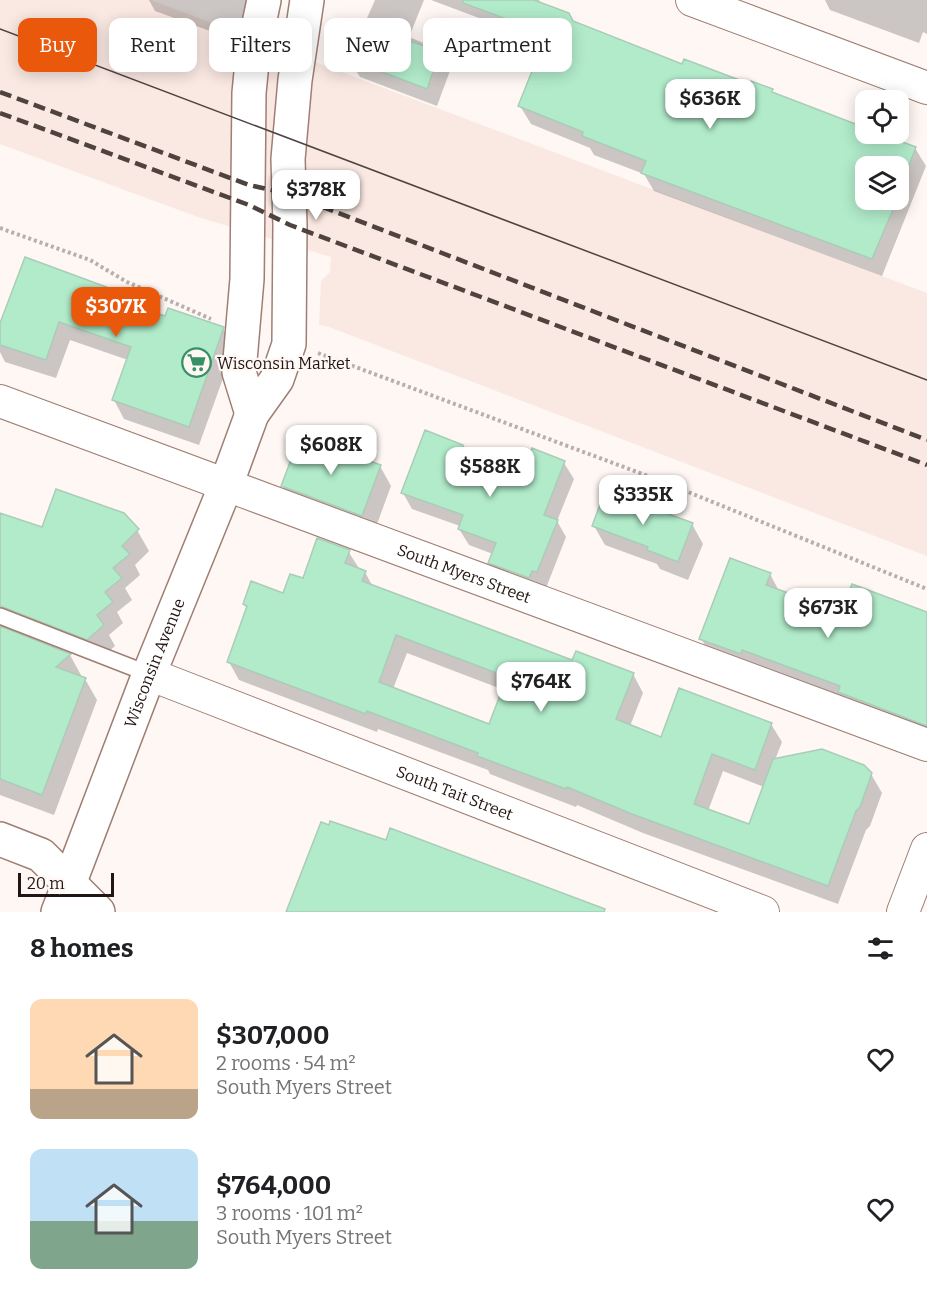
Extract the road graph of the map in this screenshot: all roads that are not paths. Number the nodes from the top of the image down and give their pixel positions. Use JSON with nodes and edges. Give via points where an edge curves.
{"nodes":[{"id":1,"x":264,"y":0,"type":"edge"},
{"id":2,"x":307,"y":0,"type":"edge"},
{"id":3,"x":692,"y":0,"type":"edge"},
{"id":4,"x":927,"y":88,"type":"edge"},
{"id":5,"x":0,"y":401,"type":"edge"},
{"id":6,"x":252,"y":414,"type":"junction"},
{"id":7,"x":226,"y":485,"type":"junction"},
{"id":8,"x":0,"y":616,"type":"edge"},
{"id":9,"x":149,"y":674,"type":"junction"},
{"id":10,"x":927,"y":745,"type":"edge"},
{"id":11,"x":0,"y":840,"type":"edge"},
{"id":12,"x":927,"y":849,"type":"edge"},
{"id":13,"x":64,"y":898,"type":"edge"},
{"id":14,"x":98,"y":912,"type":"edge"},
{"id":15,"x":763,"y":912,"type":"edge"},
{"id":16,"x":903,"y":912,"type":"edge"}],
"edges":[{"from":1,"to":6,"type":"main road","via":[[249,93],[247,279],[239,372]]},
{"from":2,"to":6,"type":"main road","name":"Wisconsin Avenue","via":[[288,159],[289,344],[277,379]]},
{"from":3,"to":4,"type":"street"},
{"from":5,"to":7,"type":"street","name":"South Myers Street"},
{"from":6,"to":7,"type":"main road","name":"Wisconsin Avenue"},
{"from":7,"to":9,"type":"main road","name":"Wisconsin Avenue"},
{"from":7,"to":10,"type":"street","name":"South Myers Street"},
{"from":8,"to":9,"type":"lane"},
{"from":9,"to":13,"type":"main road","name":"Wisconsin Avenue"},
{"from":9,"to":15,"type":"street","name":"South Tait Street"},
{"from":11,"to":13,"type":"main road","via":[[41,855]]},
{"from":12,"to":16,"type":"street"},
{"from":13,"to":14,"type":"main road"}]}
